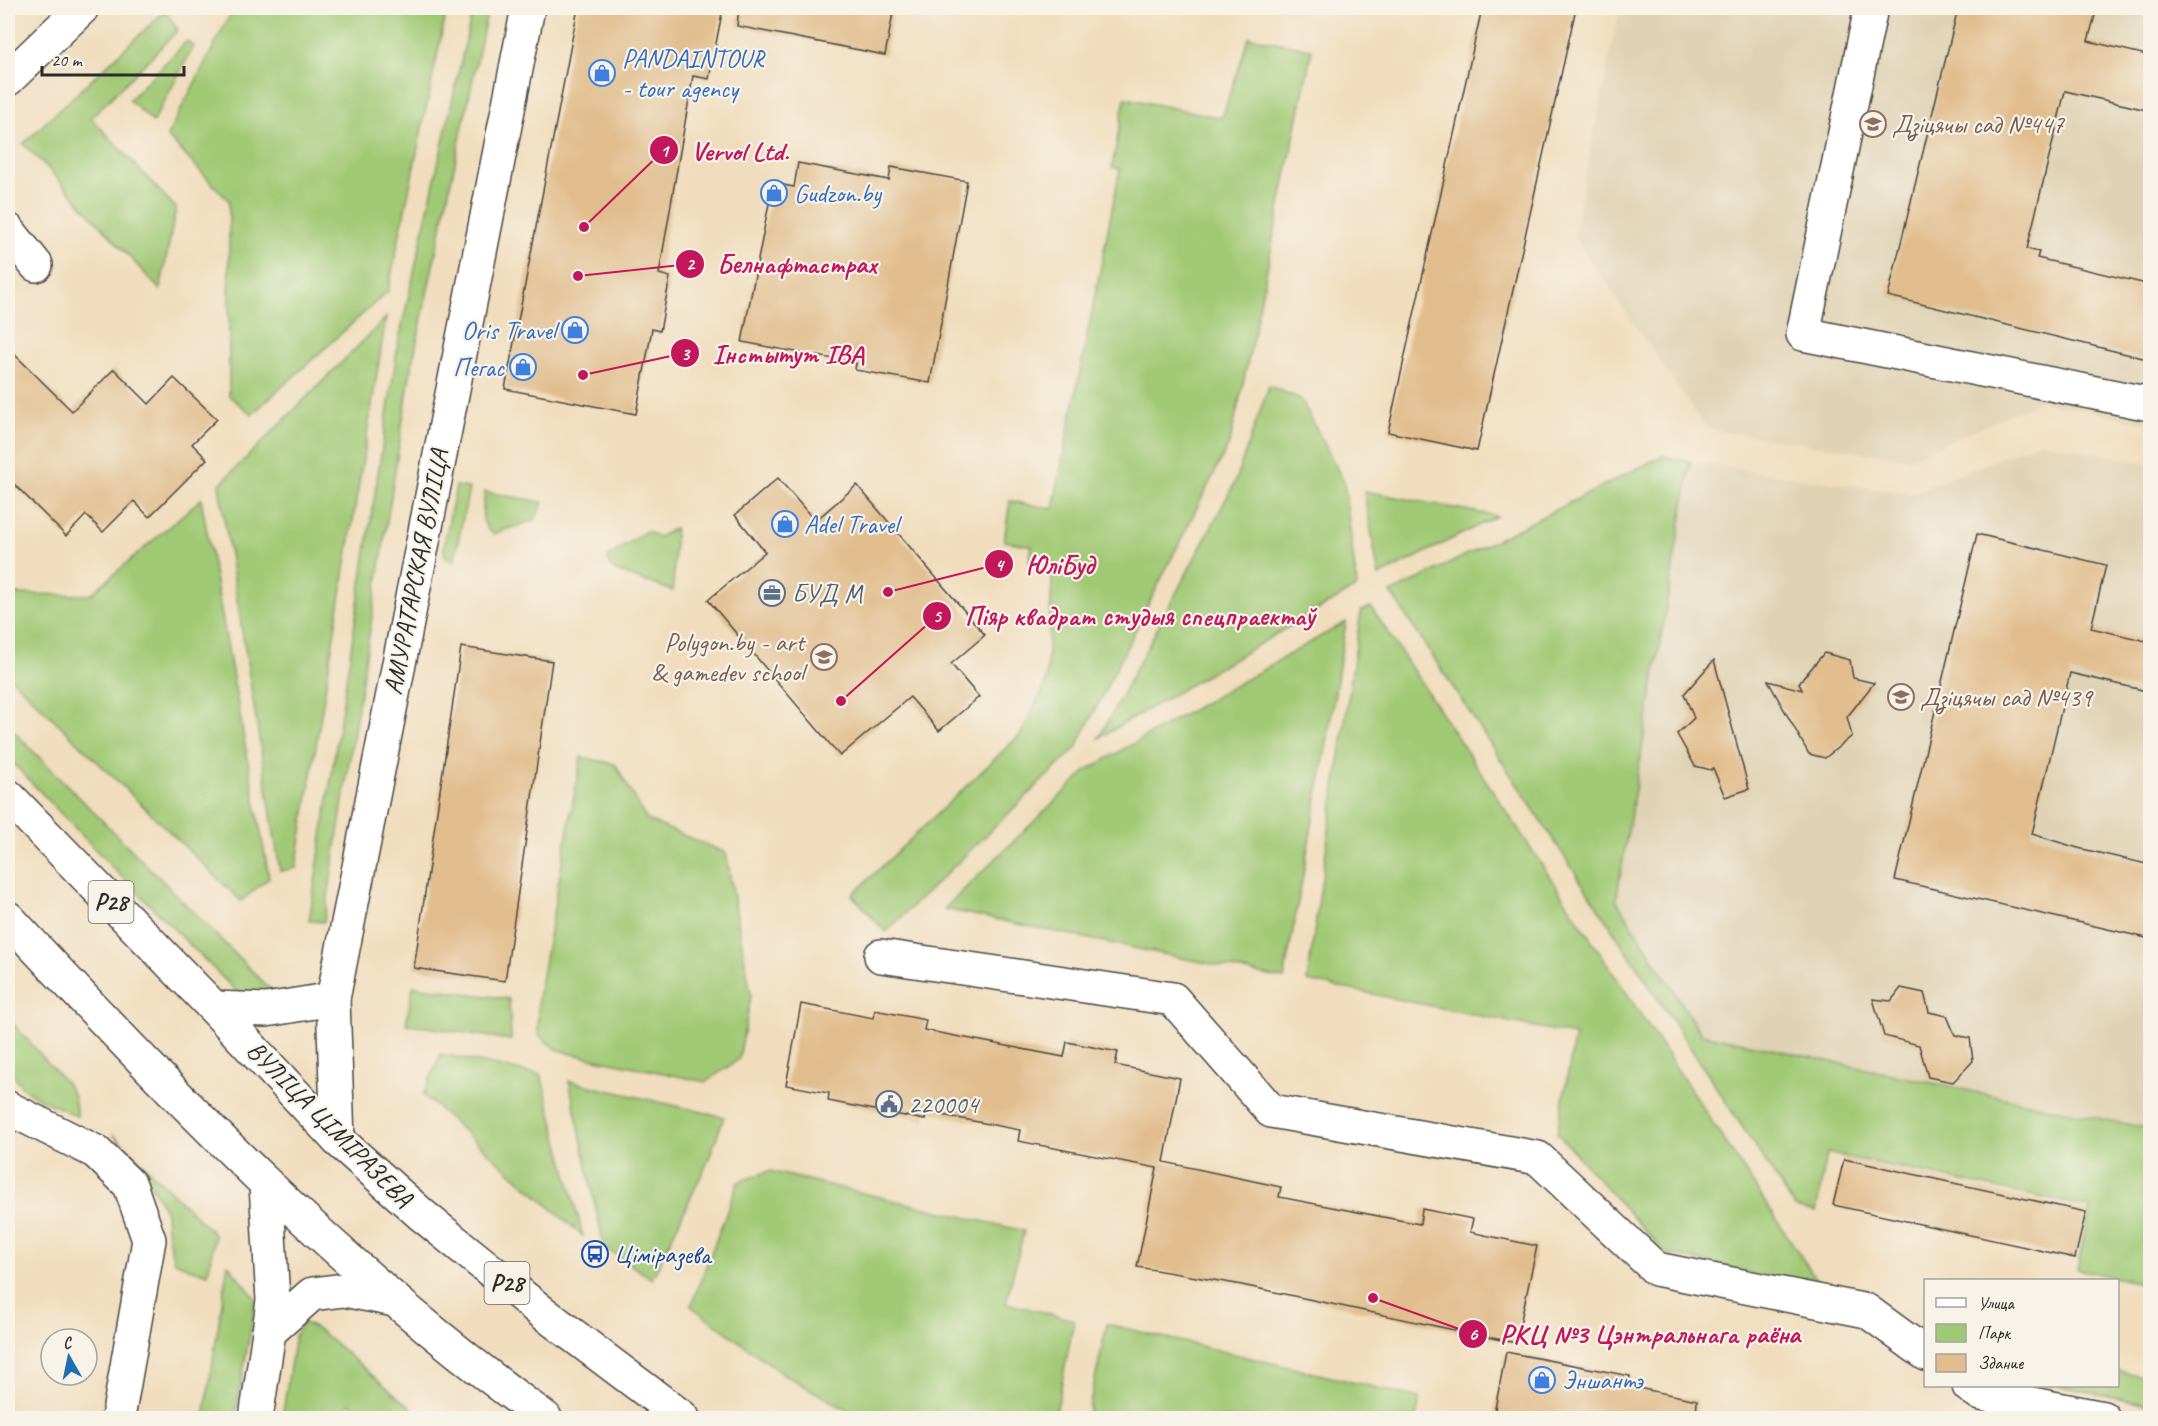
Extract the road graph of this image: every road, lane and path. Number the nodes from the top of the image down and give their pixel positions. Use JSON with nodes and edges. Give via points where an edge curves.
{"nodes":[{"id":1,"x":82,"y":8,"type":"edge"},
{"id":2,"x":528,"y":8,"type":"edge"},
{"id":3,"x":1871,"y":8,"type":"edge"},
{"id":4,"x":8,"y":79,"type":"edge"},
{"id":5,"x":8,"y":230,"type":"edge"},
{"id":6,"x":36,"y":265,"type":"dead end"},
{"id":7,"x":2151,"y":404,"type":"edge"},
{"id":8,"x":8,"y":796,"type":"edge"},
{"id":9,"x":8,"y":918,"type":"edge"},
{"id":10,"x":881,"y":956,"type":"dead end"},
{"id":11,"x":333,"y":999,"type":"junction"},
{"id":12,"x":214,"y":1008,"type":"junction"},
{"id":13,"x":8,"y":1108,"type":"edge"},
{"id":14,"x":338,"y":1140,"type":"junction"},
{"id":15,"x":266,"y":1185,"type":"junction"},
{"id":16,"x":395,"y":1299,"type":"junction"},
{"id":17,"x":268,"y":1332,"type":"junction"},
{"id":18,"x":1924,"y":1353,"type":"edge"},
{"id":19,"x":1970,"y":1387,"type":"edge"},
{"id":20,"x":118,"y":1419,"type":"edge"},
{"id":21,"x":256,"y":1419,"type":"edge"},
{"id":22,"x":545,"y":1419,"type":"edge"},
{"id":23,"x":682,"y":1419,"type":"edge"},
{"id":24,"x":2103,"y":1419,"type":"edge"}],
"edges":[{"from":1,"to":4,"type":"main road"},
{"from":2,"to":11,"type":"main road","name":"АМУРАТАРСКАЯ ВУЛІЦА"},
{"from":3,"to":7,"type":"main road","via":[[1803,334]]},
{"from":5,"to":6,"type":"main road"},
{"from":8,"to":12,"type":"main road","name":"ВУЛІЦА ЦІМІРАЗЕВА","number":"Р28"},
{"from":9,"to":15,"type":"main road"},
{"from":10,"to":18,"type":"main road","via":[[1173,999],[1271,1111],[1538,1158],[1656,1269],[1867,1311]]},
{"from":11,"to":12,"type":"main road","via":[[266,1010]]},
{"from":11,"to":14,"type":"main road","name":"АМУРАТАРСКАЯ ВУЛІЦА"},
{"from":12,"to":14,"type":"main road","name":"ВУЛІЦА ЦІМІРАЗЕВА","number":"Р28"},
{"from":13,"to":20,"type":"main road","via":[[96,1152],[130,1185],[149,1240]]},
{"from":14,"to":23,"type":"main road","name":"ВУЛІЦА ЦІМІРАЗЕВА","number":"Р28","via":[[422,1215]]},
{"from":15,"to":16,"type":"main road"},
{"from":15,"to":17,"type":"main road","via":[[273,1300]]},
{"from":16,"to":17,"type":"main road","via":[[344,1290],[312,1294]]},
{"from":16,"to":22,"type":"main road"},
{"from":17,"to":21,"type":"main road"},
{"from":19,"to":24,"type":"main road","via":[[1981,1394]]}]}
